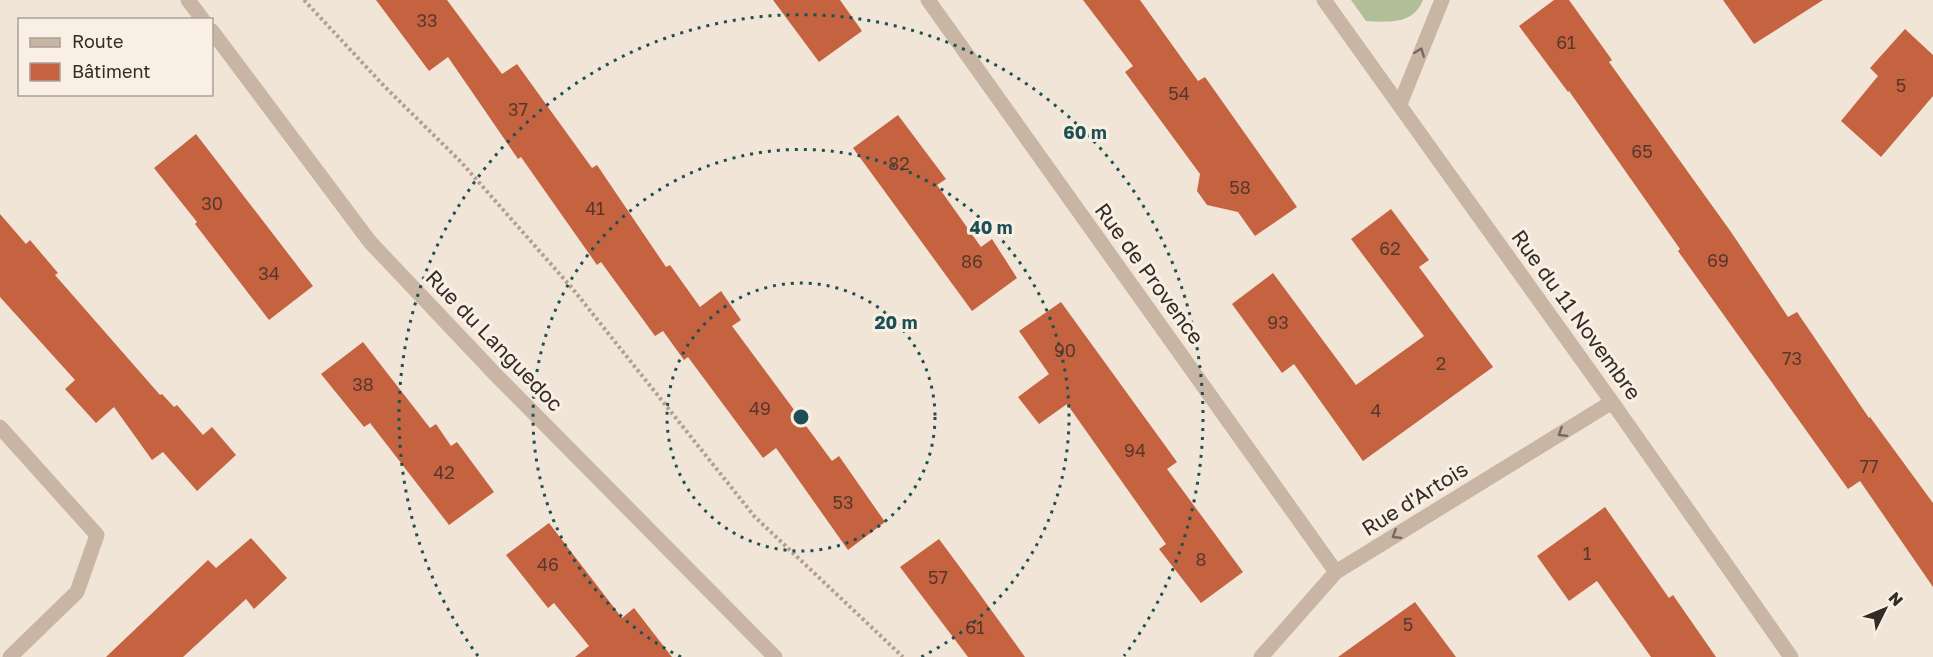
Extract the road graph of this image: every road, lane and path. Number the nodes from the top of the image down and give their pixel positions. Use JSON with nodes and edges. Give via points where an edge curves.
{"nodes":[{"id":1,"x":188,"y":0,"type":"edge"},
{"id":2,"x":304,"y":0,"type":"edge"},
{"id":3,"x":928,"y":0,"type":"edge"},
{"id":4,"x":1324,"y":0,"type":"edge"},
{"id":5,"x":1442,"y":0,"type":"edge"},
{"id":6,"x":202,"y":18,"type":"edge"},
{"id":7,"x":213,"y":32,"type":"edge"},
{"id":8,"x":1400,"y":104,"type":"junction"},
{"id":9,"x":1612,"y":402,"type":"junction"},
{"id":10,"x":0,"y":427,"type":"edge"},
{"id":11,"x":1336,"y":572,"type":"junction"},
{"id":12,"x":10,"y":657,"type":"edge"},
{"id":13,"x":775,"y":657,"type":"edge"},
{"id":14,"x":903,"y":657,"type":"edge"},
{"id":15,"x":1261,"y":657,"type":"edge"},
{"id":16,"x":1791,"y":657,"type":"edge"}],
"edges":[{"from":1,"to":6,"type":"street"},
{"from":2,"to":14,"type":"path","via":[[461,162],[564,279],[755,518]]},
{"from":3,"to":11,"type":"street","name":"Rue de Provence"},
{"from":4,"to":8,"type":"street","name":"Rue du 11 Novembre"},
{"from":8,"to":5,"type":"street","one_way":true},
{"from":7,"to":13,"type":"street","name":"Rue du Languedoc","via":[[370,242]]},
{"from":8,"to":9,"type":"street","name":"Rue du 11 Novembre"},
{"from":9,"to":11,"type":"street","name":"Rue d'Artois","one_way":true},
{"from":9,"to":16,"type":"street","name":"Rue du 11 Novembre"},
{"from":10,"to":12,"type":"street","via":[[97,535],[77,592]]},
{"from":11,"to":15,"type":"street","name":"Rue d'Artois"}]}
